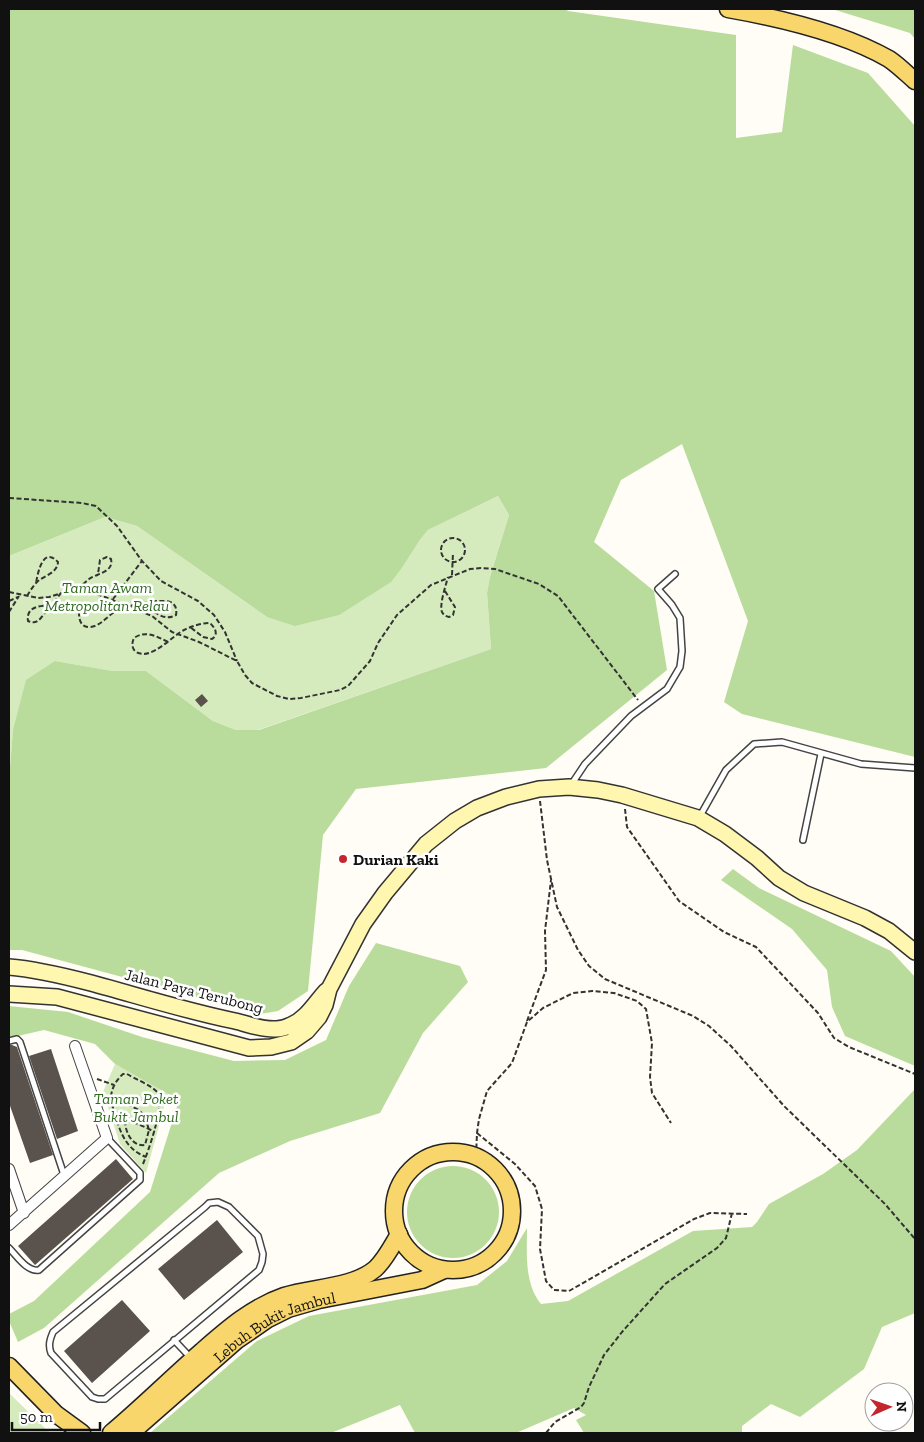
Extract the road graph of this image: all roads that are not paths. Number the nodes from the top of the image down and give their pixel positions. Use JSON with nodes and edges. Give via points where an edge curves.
{"nodes":[{"id":1,"x":728,"y":9,"type":"edge"},
{"id":2,"x":915,"y":81,"type":"edge"},
{"id":3,"x":675,"y":574,"type":"dead end"},
{"id":4,"x":821,"y":754,"type":"junction"},
{"id":5,"x":915,"y":768,"type":"edge"},
{"id":6,"x":570,"y":787,"type":"junction"},
{"id":7,"x":698,"y":818,"type":"junction"},
{"id":8,"x":803,"y":840,"type":"dead end"},
{"id":9,"x":915,"y":952,"type":"edge"},
{"id":10,"x":9,"y":967,"type":"edge"},
{"id":11,"x":329,"y":989,"type":"junction"},
{"id":12,"x":9,"y":994,"type":"edge"},
{"id":13,"x":9,"y":1041,"type":"edge"},
{"id":14,"x":75,"y":1046,"type":"dead end"},
{"id":15,"x":107,"y":1138,"type":"junction"},
{"id":16,"x":9,"y":1169,"type":"edge"},
{"id":17,"x":64,"y":1175,"type":"junction"},
{"id":18,"x":24,"y":1213,"type":"junction"},
{"id":19,"x":9,"y":1226,"type":"edge"},
{"id":20,"x":399,"y":1234,"type":"junction"},
{"id":21,"x":9,"y":1248,"type":"edge"},
{"id":22,"x":444,"y":1270,"type":"junction"},
{"id":23,"x":174,"y":1340,"type":"junction"},
{"id":24,"x":192,"y":1360,"type":"junction"},
{"id":25,"x":9,"y":1366,"type":"edge"},
{"id":26,"x":56,"y":1414,"type":"junction"},
{"id":27,"x":116,"y":1432,"type":"edge"},
{"id":28,"x":64,"y":1433,"type":"edge"},
{"id":29,"x":82,"y":1433,"type":"edge"}],
"edges":[{"from":1,"to":2,"type":"main road","via":[[849,40],[890,60]]},
{"from":3,"to":6,"type":"lane","via":[[658,589],[680,618],[680,667],[667,689],[631,716],[585,764]]},
{"from":4,"to":5,"type":"lane","via":[[861,764]]},
{"from":4,"to":7,"type":"lane","via":[[782,742],[754,744],[726,770]]},
{"from":4,"to":8,"type":"lane"},
{"from":6,"to":7,"type":"main road","via":[[622,795]]},
{"from":6,"to":11,"type":"main road","via":[[539,789],[477,808],[426,844],[363,924]]},
{"from":7,"to":9,"type":"main road","via":[[726,834],[779,878],[804,893],[889,931]]},
{"from":10,"to":11,"type":"main road","name":"Jalan Paya Terubong","via":[[90,982],[202,1014],[276,1029],[291,1025],[306,1015]]},
{"from":11,"to":12,"type":"main road","via":[[319,1017],[306,1031],[291,1042],[264,1048],[248,1048],[57,997]]},
{"from":13,"to":17,"type":"lane","via":[[17,1039],[20,1042]]},
{"from":14,"to":15,"type":"street"},
{"from":15,"to":17,"type":"street"},
{"from":15,"to":21,"type":"lane","via":[[140,1173],[140,1180],[38,1270],[29,1269]]},
{"from":16,"to":18,"type":"street"},
{"from":17,"to":18,"type":"street"},
{"from":18,"to":19,"type":"street"},
{"from":20,"to":22,"type":"main road","via":[[410,1251],[425,1263]]},
{"from":20,"to":22,"type":"main road","via":[[395,1200],[401,1183],[426,1158],[442,1152],[460,1152],[476,1156],[493,1167],[505,1182],[512,1199],[507,1237],[481,1264],[463,1270]]},
{"from":20,"to":24,"type":"main road","name":"Lebuh Bukit Jambul","via":[[387,1255],[366,1275],[345,1283],[284,1296],[257,1309],[229,1327]]},
{"from":22,"to":27,"type":"main road","name":"Lebuh Bukit Jambul","via":[[422,1280],[288,1309],[236,1341]]},
{"from":23,"to":23,"type":"lane","via":[[259,1270],[262,1262],[258,1236],[229,1207],[218,1202],[204,1206],[54,1332],[49,1348],[92,1397],[105,1399]]},
{"from":23,"to":24,"type":"lane"},
{"from":24,"to":27,"type":"main road","name":"Lebuh Bukit Jambul"},
{"from":25,"to":26,"type":"main road"},
{"from":26,"to":28,"type":"main road"},
{"from":26,"to":29,"type":"main road"}]}
